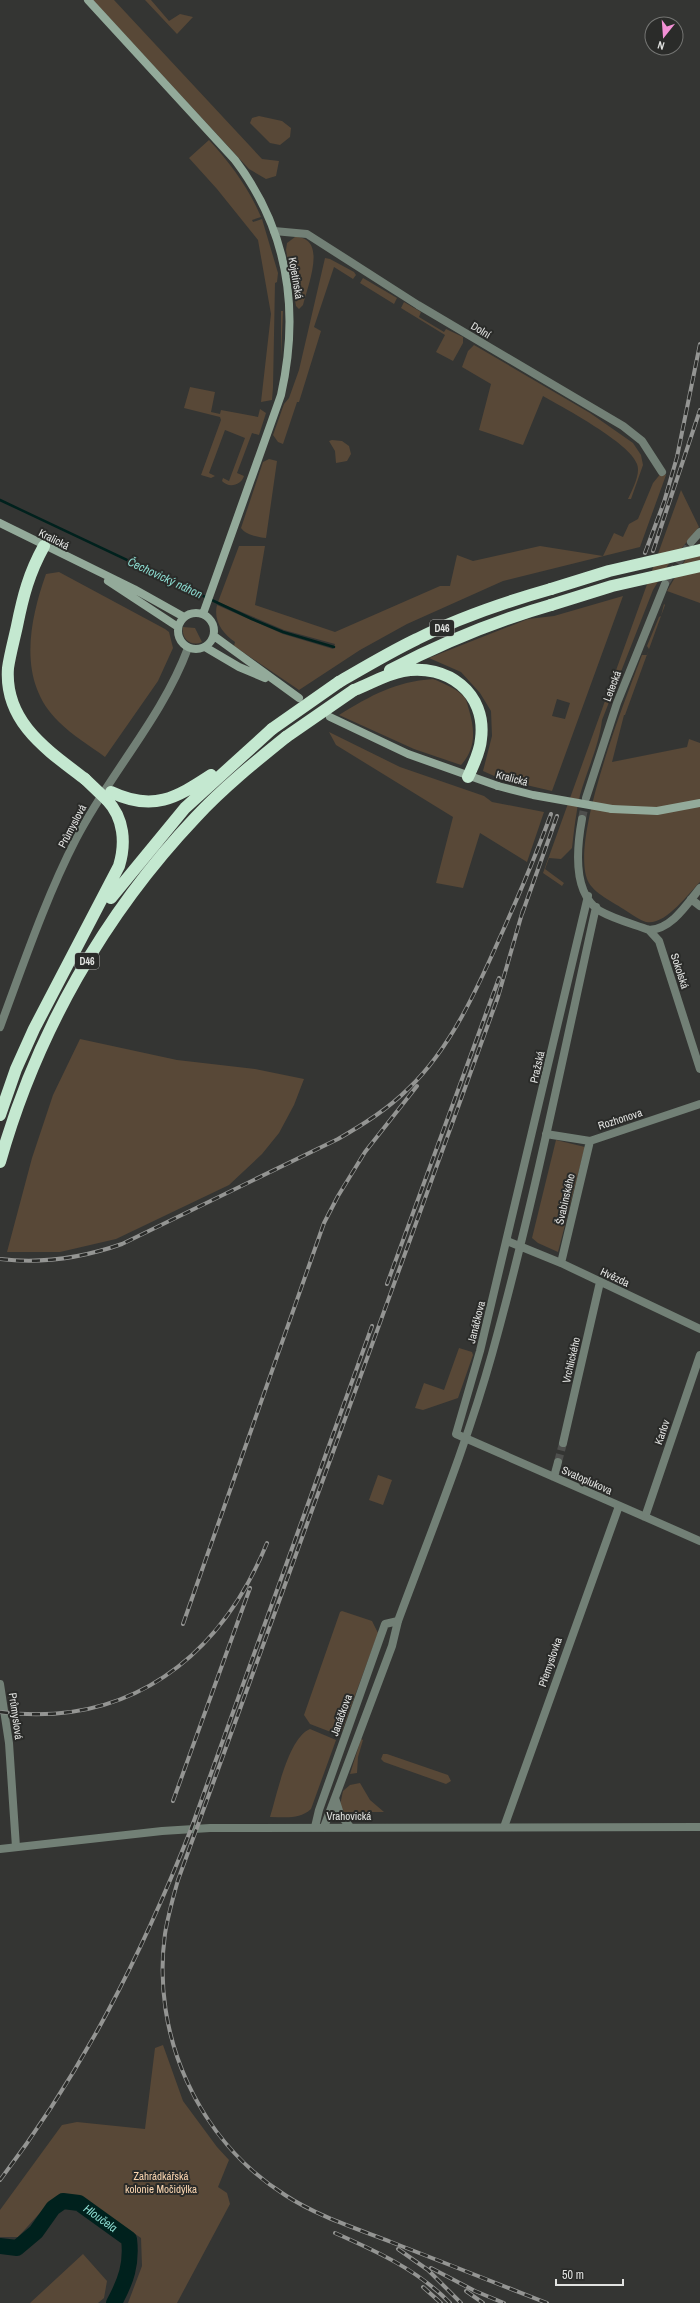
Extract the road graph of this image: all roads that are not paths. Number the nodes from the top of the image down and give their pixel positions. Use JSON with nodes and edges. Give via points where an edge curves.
{"nodes":[{"id":1,"x":88,"y":0,"type":"edge"},
{"id":2,"x":274,"y":231,"type":"junction"},
{"id":3,"x":662,"y":472,"type":"dead end"},
{"id":4,"x":0,"y":523,"type":"edge"},
{"id":5,"x":700,"y":532,"type":"edge"},
{"id":6,"x":44,"y":546,"type":"junction"},
{"id":7,"x":696,"y":546,"type":"edge"},
{"id":8,"x":700,"y":566,"type":"edge"},
{"id":9,"x":98,"y":574,"type":"junction"},
{"id":10,"x":666,"y":584,"type":"tunnel mouth"},
{"id":11,"x":204,"y":612,"type":"junction"},
{"id":12,"x":184,"y":617,"type":"junction"},
{"id":13,"x":178,"y":627,"type":"junction"},
{"id":14,"x":214,"y":636,"type":"junction"},
{"id":15,"x":205,"y":647,"type":"junction"},
{"id":16,"x":188,"y":648,"type":"junction"},
{"id":17,"x":275,"y":683,"type":"junction"},
{"id":18,"x":354,"y":690,"type":"junction"},
{"id":19,"x":299,"y":698,"type":"dead end"},
{"id":20,"x":330,"y":717,"type":"dead end"},
{"id":21,"x":241,"y":755,"type":"junction"},
{"id":22,"x":468,"y":777,"type":"junction"},
{"id":23,"x":109,"y":796,"type":"junction"},
{"id":24,"x":586,"y":798,"type":"tunnel mouth"},
{"id":25,"x":700,"y":803,"type":"edge"},
{"id":26,"x":582,"y":819,"type":"tunnel mouth"},
{"id":27,"x":700,"y":888,"type":"edge"},
{"id":28,"x":588,"y":896,"type":"junction"},
{"id":29,"x":691,"y":899,"type":"junction"},
{"id":30,"x":700,"y":906,"type":"edge"},
{"id":31,"x":596,"y":907,"type":"junction"},
{"id":32,"x":649,"y":930,"type":"junction"},
{"id":33,"x":81,"y":942,"type":"junction"},
{"id":34,"x":0,"y":1027,"type":"edge"},
{"id":35,"x":700,"y":1069,"type":"edge"},
{"id":36,"x":700,"y":1104,"type":"edge"},
{"id":37,"x":0,"y":1115,"type":"edge"},
{"id":38,"x":546,"y":1134,"type":"junction"},
{"id":39,"x":590,"y":1141,"type":"junction"},
{"id":40,"x":0,"y":1162,"type":"edge"},
{"id":41,"x":507,"y":1241,"type":"junction"},
{"id":42,"x":518,"y":1248,"type":"junction"},
{"id":43,"x":561,"y":1263,"type":"junction"},
{"id":44,"x":510,"y":1280,"type":"junction"},
{"id":45,"x":600,"y":1282,"type":"junction"},
{"id":46,"x":700,"y":1329,"type":"edge"},
{"id":47,"x":480,"y":1351,"type":"junction"},
{"id":48,"x":492,"y":1354,"type":"junction"},
{"id":49,"x":700,"y":1355,"type":"edge"},
{"id":50,"x":466,"y":1438,"type":"junction"},
{"id":51,"x":563,"y":1443,"type":"tunnel mouth"},
{"id":52,"x":558,"y":1462,"type":"tunnel mouth"},
{"id":53,"x":554,"y":1477,"type":"junction"},
{"id":54,"x":619,"y":1506,"type":"junction"},
{"id":55,"x":645,"y":1517,"type":"junction"},
{"id":56,"x":700,"y":1541,"type":"edge"},
{"id":57,"x":398,"y":1621,"type":"junction"},
{"id":58,"x":0,"y":1684,"type":"edge"},
{"id":59,"x":335,"y":1798,"type":"junction"},
{"id":60,"x":315,"y":1827,"type":"junction"},
{"id":61,"x":324,"y":1827,"type":"junction"},
{"id":62,"x":350,"y":1827,"type":"junction"},
{"id":63,"x":504,"y":1827,"type":"junction"},
{"id":64,"x":700,"y":1827,"type":"edge"},
{"id":65,"x":16,"y":1847,"type":"junction"},
{"id":66,"x":0,"y":1849,"type":"edge"}],
"edges":[{"from":1,"to":2,"type":"main road","name":"Kojetínská","via":[[235,160],[258,193]]},
{"from":2,"to":3,"type":"street","name":"Dolní","via":[[307,234],[418,305],[627,428],[642,441]]},
{"from":2,"to":11,"type":"main road","name":"Kojetínská","via":[[289,301],[290,335],[286,372],[276,411]]},
{"from":4,"to":6,"type":"main road","name":"Kralická"},
{"from":5,"to":7,"type":"street"},
{"from":6,"to":9,"type":"main road","name":"Kralická"},
{"from":6,"to":23,"type":"highway","bridge":true,"via":[[31,569],[23,596],[8,668],[9,690],[15,710],[30,734]]},
{"from":7,"to":21,"type":"highway","number":"D46","bridge":true,"via":[[509,601],[460,619],[417,639],[339,682],[272,729]]},
{"from":8,"to":18,"type":"highway","number":"D46","bridge":true,"via":[[612,586],[512,616],[424,652]]},
{"from":9,"to":12,"type":"main road","name":"Kralická","via":[[134,589]]},
{"from":9,"to":13,"type":"main road","name":"Kralická"},
{"from":10,"to":24,"type":"street","name":"Letecká","via":[[617,703]]},
{"from":11,"to":12,"type":"main road"},
{"from":11,"to":14,"type":"main road","via":[[213,625]]},
{"from":12,"to":13,"type":"main road"},
{"from":13,"to":16,"type":"main road","via":[[179,639]]},
{"from":14,"to":15,"type":"main road"},
{"from":14,"to":17,"type":"main road"},
{"from":15,"to":16,"type":"main road","via":[[197,650]]},
{"from":15,"to":17,"type":"main road","via":[[239,667]]},
{"from":16,"to":34,"type":"street","name":"Průmyslová","via":[[172,686],[76,839],[37,930]]},
{"from":17,"to":19,"type":"main road"},
{"from":18,"to":22,"type":"highway","via":[[392,675],[413,670],[441,673],[462,684],[476,705],[482,730],[478,754]]},
{"from":18,"to":40,"type":"highway","number":"D46","bridge":true,"via":[[286,737],[251,766],[196,817],[132,893],[64,1000],[31,1072]]},
{"from":20,"to":22,"type":"main road","name":"Kralická","via":[[408,754]]},
{"from":21,"to":23,"type":"highway","via":[[190,789],[169,799],[156,802]]},
{"from":21,"to":33,"type":"highway","number":"D46","via":[[185,808],[150,848],[120,885]]},
{"from":22,"to":25,"type":"main road","name":"Kralická","bridge":true,"via":[[533,795],[612,809],[657,811]]},
{"from":23,"to":33,"type":"highway","via":[[120,820],[123,852],[117,873]]},
{"from":26,"to":28,"type":"street","via":[[578,865]]},
{"from":27,"to":29,"type":"street"},
{"from":28,"to":31,"type":"street"},
{"from":28,"to":41,"type":"street","name":"Pražská"},
{"from":29,"to":30,"type":"street"},
{"from":29,"to":32,"type":"street","via":[[664,927]]},
{"from":31,"to":32,"type":"street","via":[[604,913]]},
{"from":31,"to":38,"type":"street","name":"Pražská"},
{"from":32,"to":35,"type":"street","name":"Sokolská","via":[[659,941]]},
{"from":33,"to":37,"type":"highway","number":"D46","via":[[34,1030],[16,1069]]},
{"from":36,"to":39,"type":"street","name":"Rozhonova"},
{"from":38,"to":39,"type":"street","name":"Rozhonova"},
{"from":38,"to":42,"type":"street","name":"Janáčkova"},
{"from":39,"to":43,"type":"street","name":"Švabinského"},
{"from":41,"to":42,"type":"street","name":"Hvězda"},
{"from":41,"to":44,"type":"street","name":"Janáčkova","via":[[511,1256]]},
{"from":41,"to":47,"type":"street","name":"Janáčkova"},
{"from":42,"to":43,"type":"street","name":"Hvězda"},
{"from":42,"to":44,"type":"street","name":"Janáčkova"},
{"from":43,"to":45,"type":"street","name":"Hvězda"},
{"from":44,"to":48,"type":"street","name":"Janáčkova"},
{"from":45,"to":46,"type":"street","name":"Hvězda"},
{"from":45,"to":51,"type":"street","name":"Vrchlického"},
{"from":47,"to":48,"type":"street"},
{"from":47,"to":50,"type":"street","name":"Janáčkova","via":[[456,1434]]},
{"from":48,"to":50,"type":"street","name":"Janáčkova"},
{"from":49,"to":55,"type":"street","name":"Karlov"},
{"from":50,"to":53,"type":"street","name":"Svatoplukova"},
{"from":50,"to":57,"type":"street","name":"Janáčkova"},
{"from":52,"to":53,"type":"street"},
{"from":53,"to":54,"type":"street","name":"Svatoplukova"},
{"from":54,"to":55,"type":"street","name":"Svatoplukova"},
{"from":54,"to":63,"type":"street","name":"Přemyslovka"},
{"from":55,"to":56,"type":"street","name":"Svatoplukova"},
{"from":57,"to":59,"type":"street","name":"Janáčkova","via":[[392,1646]]},
{"from":57,"to":60,"type":"street","name":"Janáčkova","via":[[385,1624]]},
{"from":58,"to":65,"type":"street","name":"Průmyslová","via":[[9,1743]]},
{"from":59,"to":61,"type":"street","name":"Janáčkova"},
{"from":59,"to":62,"type":"street","via":[[340,1814]]},
{"from":60,"to":61,"type":"street","name":"Vrahovická"},
{"from":60,"to":65,"type":"street","name":"Vrahovická","via":[[178,1829]]},
{"from":61,"to":62,"type":"street","name":"Vrahovická"},
{"from":62,"to":63,"type":"street","name":"Vrahovická"},
{"from":63,"to":64,"type":"street","name":"Vrahovická"},
{"from":65,"to":66,"type":"street","name":"Vrahovická"}]}
